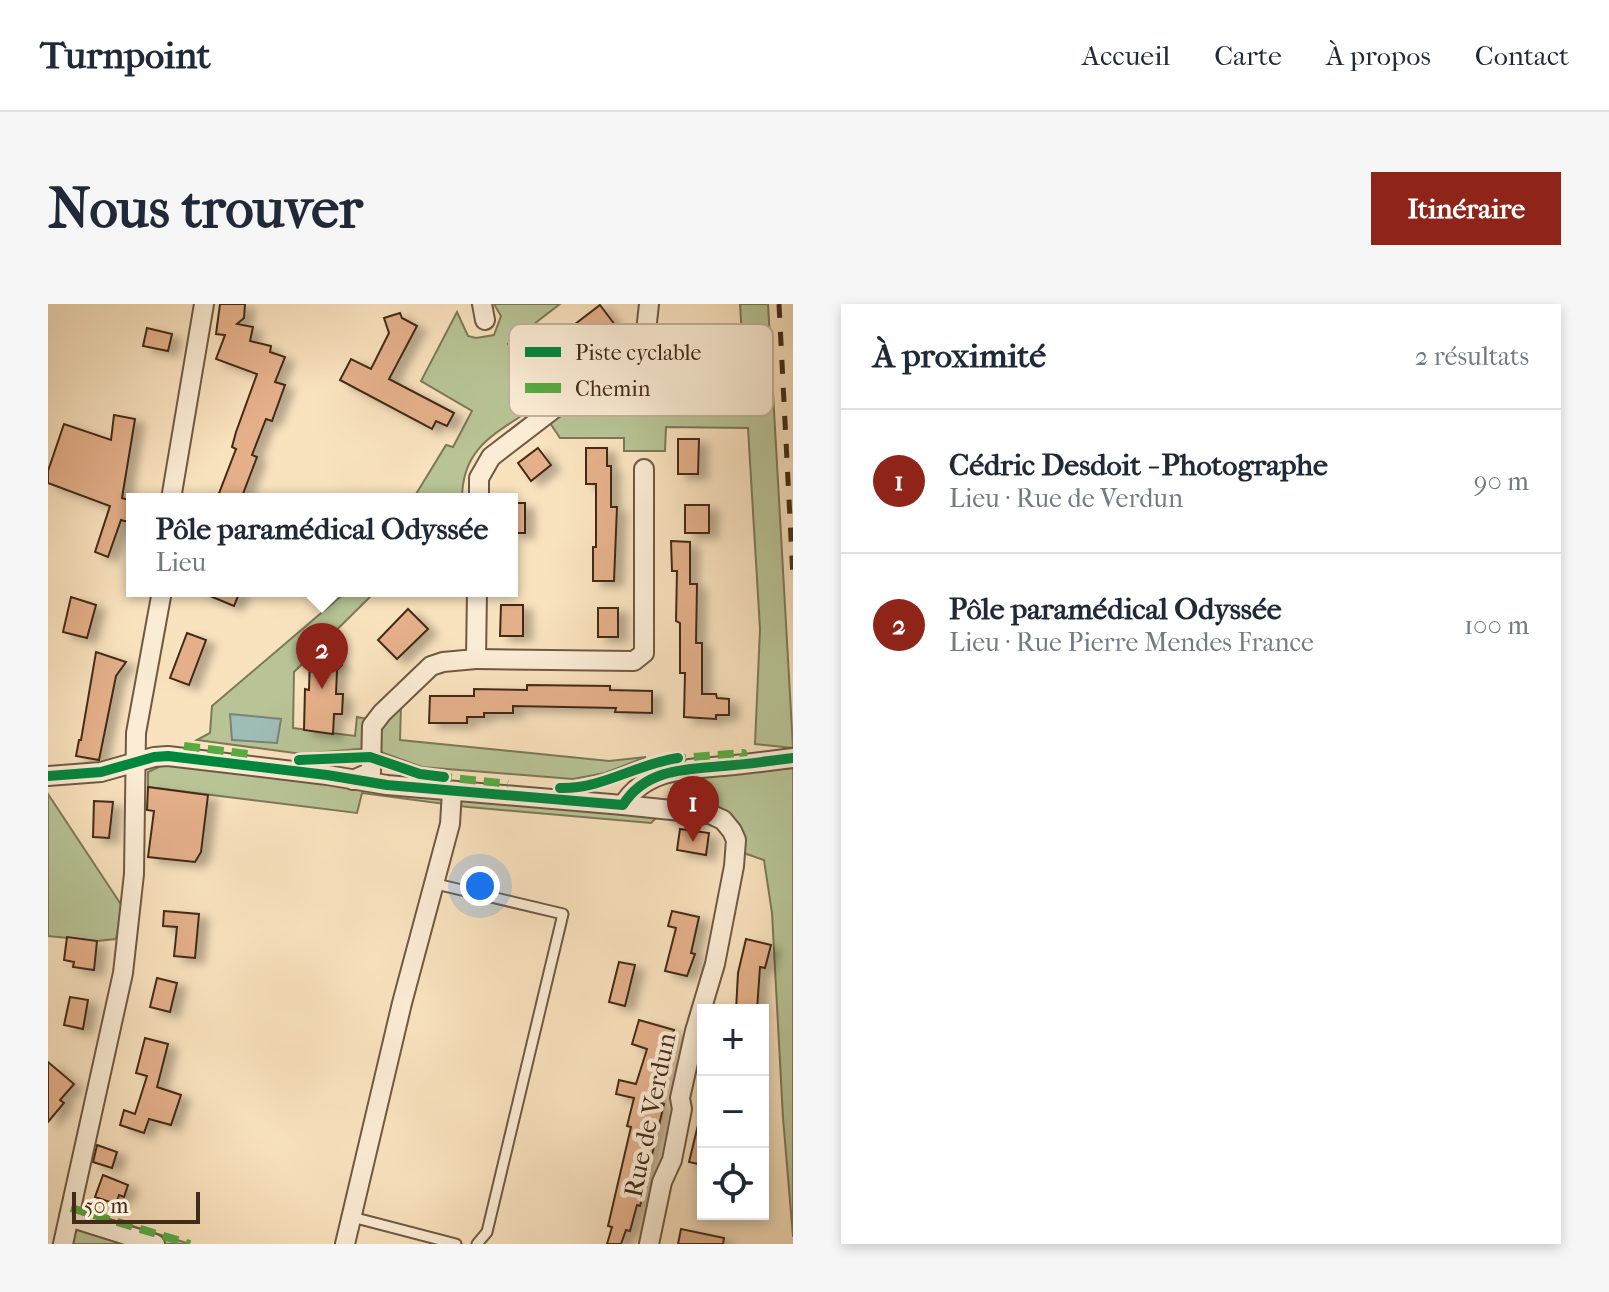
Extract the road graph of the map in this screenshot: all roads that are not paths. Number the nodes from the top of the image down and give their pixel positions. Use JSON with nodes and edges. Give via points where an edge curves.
{"nodes":[{"id":1,"x":204,"y":304,"type":"edge"},
{"id":2,"x":649,"y":304,"type":"edge"},
{"id":3,"x":647,"y":324,"type":"edge"},
{"id":4,"x":544,"y":416,"type":"edge"},
{"id":5,"x":644,"y":469,"type":"dead end"},
{"id":6,"x":172,"y":493,"type":"edge"},
{"id":7,"x":479,"y":493,"type":"edge"},
{"id":8,"x":161,"y":597,"type":"edge"},
{"id":9,"x":477,"y":597,"type":"edge"},
{"id":10,"x":476,"y":659,"type":"junction"},
{"id":11,"x":793,"y":758,"type":"edge"},
{"id":12,"x":134,"y":765,"type":"junction"},
{"id":13,"x":370,"y":765,"type":"junction"},
{"id":14,"x":327,"y":775,"type":"junction"},
{"id":15,"x":48,"y":776,"type":"edge"},
{"id":16,"x":352,"y":781,"type":"junction"},
{"id":17,"x":444,"y":790,"type":"junction"},
{"id":18,"x":623,"y":805,"type":"junction"},
{"id":19,"x":432,"y":883,"type":"junction"},
{"id":20,"x":69,"y":1217,"type":"junction"},
{"id":21,"x":352,"y":1217,"type":"junction"},
{"id":22,"x":63,"y":1244,"type":"edge"},
{"id":23,"x":155,"y":1244,"type":"edge"},
{"id":24,"x":345,"y":1244,"type":"edge"},
{"id":25,"x":456,"y":1244,"type":"edge"},
{"id":26,"x":477,"y":1244,"type":"edge"},
{"id":27,"x":649,"y":1244,"type":"edge"}],
"edges":[{"from":1,"to":6,"type":"street"},
{"from":2,"to":3,"type":"street"},
{"from":4,"to":7,"type":"street","via":[[491,457],[479,478]]},
{"from":5,"to":10,"type":"street","via":[[644,653],[634,661]]},
{"from":8,"to":12,"type":"street"},
{"from":9,"to":10,"type":"street"},
{"from":10,"to":13,"type":"street","via":[[431,666],[375,721]]},
{"from":11,"to":18,"type":"street","via":[[666,773],[648,780]]},
{"from":12,"to":14,"type":"street","via":[[168,756]]},
{"from":12,"to":15,"type":"street"},
{"from":12,"to":20,"type":"street","via":[[134,874],[123,973]]},
{"from":13,"to":14,"type":"street"},
{"from":13,"to":16,"type":"street","via":[[366,777]]},
{"from":13,"to":17,"type":"street"},
{"from":14,"to":16,"type":"street"},
{"from":16,"to":17,"type":"street"},
{"from":17,"to":18,"type":"street"},
{"from":17,"to":19,"type":"street","via":[[450,824]]},
{"from":18,"to":27,"type":"street","name":"Rue de Verdun","via":[[710,814],[723,820],[736,840],[715,964],[695,1031],[672,1160]]},
{"from":19,"to":21,"type":"street"},
{"from":19,"to":26,"type":"lane","via":[[563,914],[487,1232]]},
{"from":20,"to":22,"type":"street"},
{"from":20,"to":23,"type":"street"},
{"from":21,"to":24,"type":"street"},
{"from":21,"to":25,"type":"lane"}]}
